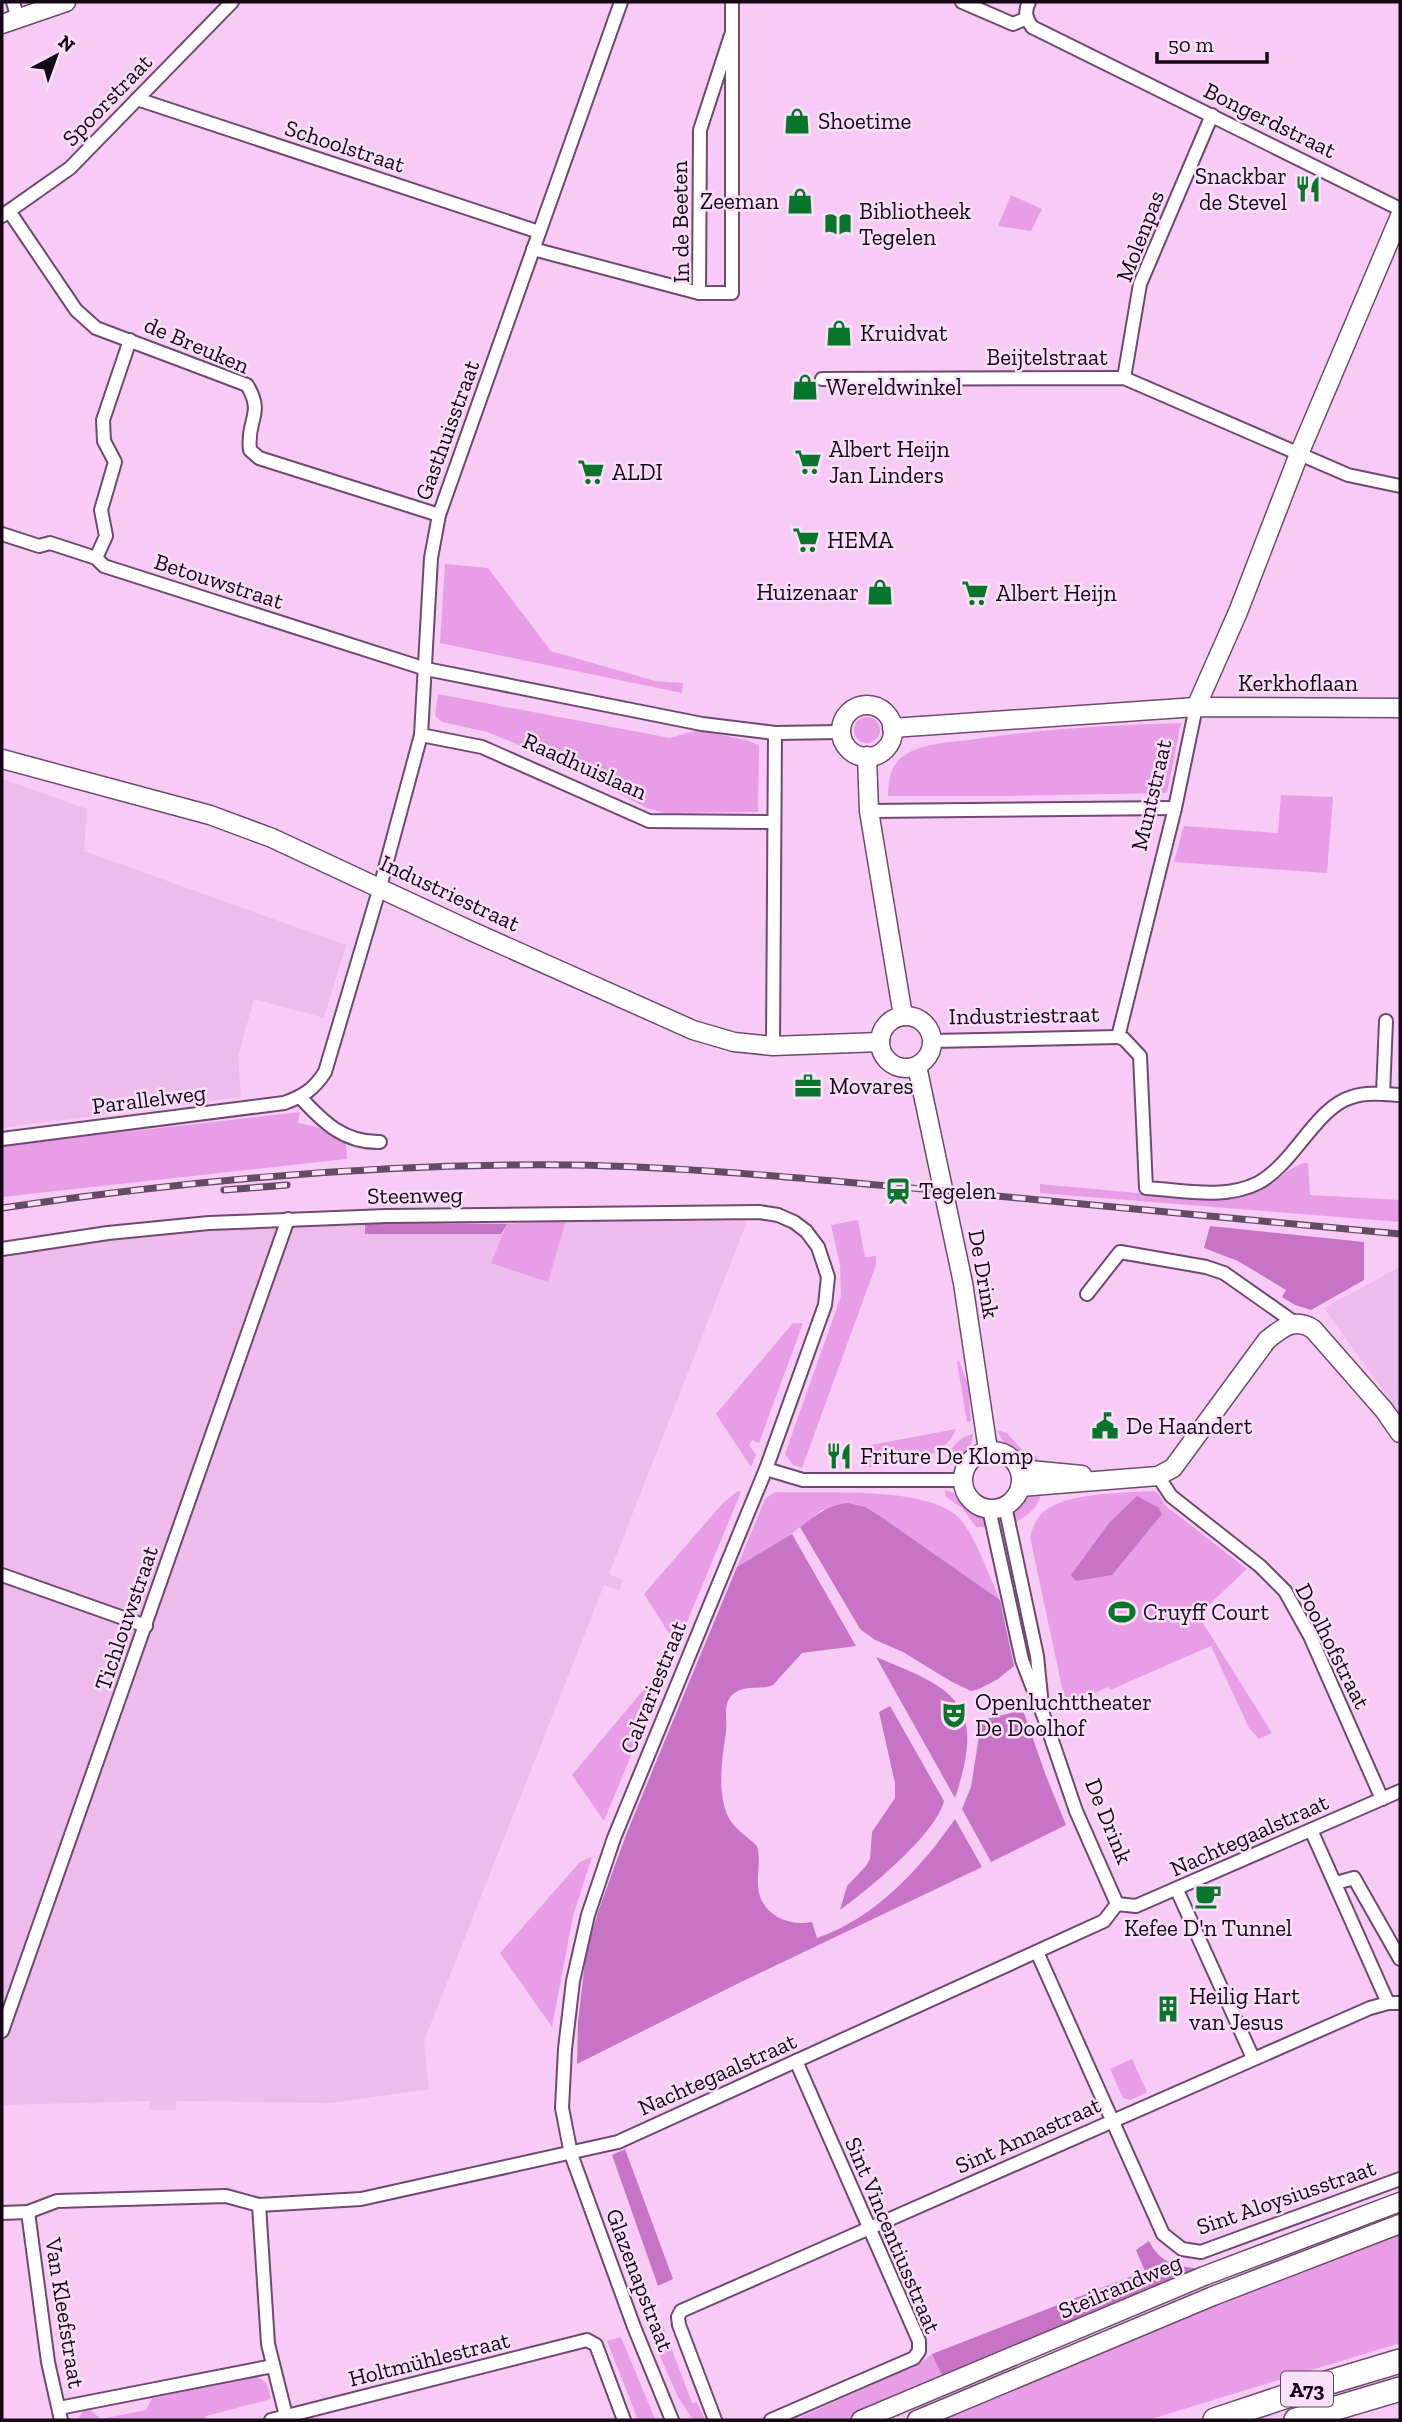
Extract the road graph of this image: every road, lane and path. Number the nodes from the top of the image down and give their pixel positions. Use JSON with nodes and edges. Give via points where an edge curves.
{"nodes":[{"id":1,"x":66,"y":2,"type":"edge"},
{"id":2,"x":232,"y":2,"type":"edge"},
{"id":3,"x":621,"y":2,"type":"edge"},
{"id":4,"x":732,"y":2,"type":"edge"},
{"id":5,"x":962,"y":2,"type":"edge"},
{"id":6,"x":1029,"y":2,"type":"edge"},
{"id":7,"x":11,"y":15,"type":"edge"},
{"id":8,"x":1027,"y":19,"type":"junction"},
{"id":9,"x":732,"y":35,"type":"junction"},
{"id":10,"x":137,"y":99,"type":"junction"},
{"id":11,"x":1212,"y":115,"type":"junction"},
{"id":12,"x":1400,"y":209,"type":"edge"},
{"id":13,"x":6,"y":214,"type":"edge"},
{"id":14,"x":1400,"y":216,"type":"edge"},
{"id":15,"x":539,"y":232,"type":"junction"},
{"id":16,"x":533,"y":249,"type":"junction"},
{"id":17,"x":699,"y":293,"type":"junction"},
{"id":18,"x":130,"y":340,"type":"junction"},
{"id":19,"x":1124,"y":378,"type":"junction"},
{"id":20,"x":822,"y":379,"type":"dead end"},
{"id":21,"x":1299,"y":454,"type":"junction"},
{"id":22,"x":1400,"y":486,"type":"edge"},
{"id":23,"x":439,"y":515,"type":"junction"},
{"id":24,"x":2,"y":534,"type":"edge"},
{"id":25,"x":96,"y":558,"type":"junction"},
{"id":26,"x":426,"y":669,"type":"junction"},
{"id":27,"x":1196,"y":707,"type":"junction"},
{"id":28,"x":1400,"y":708,"type":"edge"},
{"id":29,"x":892,"y":728,"type":"junction"},
{"id":30,"x":841,"y":732,"type":"junction"},
{"id":31,"x":775,"y":733,"type":"junction"},
{"id":32,"x":421,"y":735,"type":"junction"},
{"id":33,"x":867,"y":757,"type":"junction"},
{"id":34,"x":2,"y":759,"type":"edge"},
{"id":35,"x":1175,"y":808,"type":"junction"},
{"id":36,"x":869,"y":811,"type":"junction"},
{"id":37,"x":774,"y":822,"type":"junction"},
{"id":38,"x":380,"y":887,"type":"junction"},
{"id":39,"x":903,"y":1016,"type":"junction"},
{"id":40,"x":1386,"y":1021,"type":"dead end"},
{"id":41,"x":1118,"y":1037,"type":"junction"},
{"id":42,"x":932,"y":1041,"type":"junction"},
{"id":43,"x":880,"y":1042,"type":"junction"},
{"id":44,"x":773,"y":1046,"type":"junction"},
{"id":45,"x":916,"y":1066,"type":"junction"},
{"id":46,"x":1383,"y":1094,"type":"junction"},
{"id":47,"x":1400,"y":1095,"type":"edge"},
{"id":48,"x":300,"y":1097,"type":"junction"},
{"id":49,"x":2,"y":1139,"type":"edge"},
{"id":50,"x":380,"y":1142,"type":"dead end"},
{"id":51,"x":288,"y":1219,"type":"junction"},
{"id":52,"x":818,"y":1247,"type":"joint"},
{"id":53,"x":2,"y":1250,"type":"edge"},
{"id":54,"x":1087,"y":1294,"type":"dead end"},
{"id":55,"x":1294,"y":1323,"type":"junction"},
{"id":56,"x":1400,"y":1433,"type":"edge"},
{"id":57,"x":988,"y":1450,"type":"junction"},
{"id":58,"x":766,"y":1469,"type":"junction"},
{"id":59,"x":1158,"y":1476,"type":"junction"},
{"id":60,"x":1020,"y":1478,"type":"junction"},
{"id":61,"x":963,"y":1480,"type":"junction"},
{"id":62,"x":997,"y":1508,"type":"junction"},
{"id":63,"x":2,"y":1575,"type":"edge"},
{"id":64,"x":146,"y":1626,"type":"junction"},
{"id":65,"x":1400,"y":1791,"type":"edge"},
{"id":66,"x":1382,"y":1799,"type":"junction"},
{"id":67,"x":1311,"y":1830,"type":"junction"},
{"id":68,"x":1336,"y":1883,"type":"junction"},
{"id":69,"x":1177,"y":1890,"type":"junction"},
{"id":70,"x":1117,"y":1904,"type":"junction"},
{"id":71,"x":1037,"y":1952,"type":"junction"},
{"id":72,"x":1400,"y":1959,"type":"edge"},
{"id":73,"x":1394,"y":2003,"type":"edge"},
{"id":74,"x":2,"y":2031,"type":"edge"},
{"id":75,"x":1253,"y":2058,"type":"junction"},
{"id":76,"x":796,"y":2061,"type":"junction"},
{"id":77,"x":1113,"y":2121,"type":"junction"},
{"id":78,"x":571,"y":2154,"type":"junction"},
{"id":79,"x":1400,"y":2179,"type":"edge"},
{"id":80,"x":1400,"y":2202,"type":"edge"},
{"id":81,"x":259,"y":2205,"type":"junction"},
{"id":82,"x":28,"y":2212,"type":"junction"},
{"id":83,"x":2,"y":2213,"type":"edge"},
{"id":84,"x":1400,"y":2224,"type":"edge"},
{"id":85,"x":870,"y":2228,"type":"junction"},
{"id":86,"x":1400,"y":2361,"type":"edge"},
{"id":87,"x":273,"y":2366,"type":"junction"},
{"id":88,"x":1400,"y":2389,"type":"edge"},
{"id":89,"x":60,"y":2414,"type":"edge"},
{"id":90,"x":286,"y":2418,"type":"edge"},
{"id":91,"x":271,"y":2420,"type":"edge"},
{"id":92,"x":624,"y":2420,"type":"edge"},
{"id":93,"x":672,"y":2420,"type":"edge"},
{"id":94,"x":715,"y":2420,"type":"edge"},
{"id":95,"x":771,"y":2420,"type":"edge"},
{"id":96,"x":861,"y":2420,"type":"edge"},
{"id":97,"x":917,"y":2420,"type":"edge"},
{"id":98,"x":1215,"y":2420,"type":"edge"},
{"id":99,"x":1296,"y":2420,"type":"edge"}],
"edges":[{"from":1,"to":7,"type":"street"},
{"from":2,"to":10,"type":"street","name":"Spoorstraat"},
{"from":3,"to":15,"type":"street","name":"Gasthuisstraat"},
{"from":4,"to":9,"type":"street","name":"In de Beeten"},
{"from":5,"to":8,"type":"street","via":[[1013,24]]},
{"from":6,"to":8,"type":"street"},
{"from":8,"to":11,"type":"street","name":"Bongerdstraat","via":[[1032,27]]},
{"from":9,"to":17,"type":"street","name":"In de Beeten","via":[[700,130]]},
{"from":9,"to":17,"type":"street","name":"In de Beeten","via":[[732,293]]},
{"from":10,"to":13,"type":"street","name":"Spoorstraat","via":[[70,169]]},
{"from":10,"to":15,"type":"street","name":"Schoolstraat"},
{"from":11,"to":12,"type":"street","name":"Bongerdstraat"},
{"from":11,"to":19,"type":"street","name":"Molenpas","via":[[1140,284]]},
{"from":13,"to":18,"type":"street","name":"de Breuken","via":[[76,310],[96,328]]},
{"from":14,"to":21,"type":"street","name":"Muntstraat"},
{"from":15,"to":16,"type":"street","name":"Gasthuisstraat"},
{"from":16,"to":17,"type":"street"},
{"from":16,"to":23,"type":"street","name":"Gasthuisstraat"},
{"from":18,"to":23,"type":"street","name":"de Breuken","via":[[247,385],[256,412],[248,435],[250,450],[259,458]]},
{"from":18,"to":25,"type":"street","via":[[103,420],[104,440],[115,462],[100,510],[106,536]]},
{"from":19,"to":20,"type":"street","name":"Beijtelstraat"},
{"from":19,"to":21,"type":"street","name":"Beijtelstraat"},
{"from":21,"to":22,"type":"street","name":"Beijtelstraat","via":[[1349,475]]},
{"from":21,"to":27,"type":"street","name":"Muntstraat"},
{"from":23,"to":26,"type":"street","name":"Gasthuisstraat","via":[[431,558]]},
{"from":24,"to":25,"type":"street","name":"Betouwstraat"},
{"from":25,"to":26,"type":"street","name":"Betouwstraat","via":[[104,566]]},
{"from":26,"to":31,"type":"street","via":[[702,724]]},
{"from":26,"to":32,"type":"street","name":"Gasthuisstraat"},
{"from":27,"to":28,"type":"street","name":"Kerkhoflaan"},
{"from":27,"to":29,"type":"street"},
{"from":27,"to":35,"type":"street","name":"Muntstraat"},
{"from":29,"to":30,"type":"street","via":[[881,709],[865,705],[849,712]]},
{"from":29,"to":33,"type":"street","via":[[885,749]]},
{"from":30,"to":31,"type":"street"},
{"from":30,"to":33,"type":"street","via":[[849,750]]},
{"from":31,"to":37,"type":"street"},
{"from":32,"to":37,"type":"street","name":"Raadhuislaan","via":[[482,747],[649,821]]},
{"from":32,"to":38,"type":"street","name":"Gasthuisstraat"},
{"from":33,"to":36,"type":"street"},
{"from":34,"to":38,"type":"street","name":"Industriestraat","via":[[210,815]]},
{"from":35,"to":36,"type":"street"},
{"from":35,"to":41,"type":"street","name":"Muntstraat"},
{"from":36,"to":39,"type":"street"},
{"from":37,"to":44,"type":"street"},
{"from":38,"to":44,"type":"street","name":"Industriestraat","via":[[693,1030],[734,1042]]},
{"from":38,"to":48,"type":"street","via":[[325,1072],[315,1088]]},
{"from":39,"to":42,"type":"street","via":[[922,1021]]},
{"from":39,"to":43,"type":"street","via":[[886,1024]]},
{"from":40,"to":46,"type":"street"},
{"from":41,"to":42,"type":"street","name":"Industriestraat"},
{"from":41,"to":46,"type":"street","via":[[1140,1056],[1146,1188],[1223,1193],[1257,1183],[1282,1165],[1334,1105],[1353,1096]]},
{"from":42,"to":45,"type":"street","via":[[928,1056]]},
{"from":43,"to":44,"type":"street","name":"Industriestraat"},
{"from":43,"to":45,"type":"street","via":[[892,1063],[903,1068]]},
{"from":45,"to":57,"type":"street","name":"De Drink","via":[[962,1283]]},
{"from":46,"to":47,"type":"street"},
{"from":48,"to":49,"type":"street","name":"Parallelweg","via":[[284,1103]]},
{"from":48,"to":50,"type":"street","via":[[341,1135],[365,1143]]},
{"from":51,"to":52,"type":"street","name":"Steenweg","via":[[759,1212],[794,1222]]},
{"from":51,"to":53,"type":"street","name":"Steenweg","via":[[121,1232]]},
{"from":51,"to":64,"type":"street","name":"Tichlouwstraat"},
{"from":52,"to":58,"type":"street","name":"Calvariestraat","via":[[828,1277],[825,1305]]},
{"from":54,"to":55,"type":"street","via":[[1120,1252],[1224,1273]]},
{"from":55,"to":56,"type":"street","via":[[1313,1329]]},
{"from":55,"to":59,"type":"street","via":[[1267,1340],[1184,1455]]},
{"from":57,"to":60,"type":"street","via":[[1007,1454]]},
{"from":57,"to":61,"type":"street","via":[[969,1461]]},
{"from":58,"to":61,"type":"street","via":[[803,1480]]},
{"from":58,"to":78,"type":"street","name":"Calvariestraat","via":[[614,1838],[588,1915],[573,1981],[565,2049],[562,2108]]},
{"from":59,"to":60,"type":"street"},
{"from":59,"to":66,"type":"street","name":"Doolhofstraat","via":[[1171,1496],[1286,1591]]},
{"from":60,"to":62,"type":"street","via":[[1015,1498]]},
{"from":61,"to":62,"type":"street","via":[[965,1492],[978,1506]]},
{"from":62,"to":70,"type":"street","name":"De Drink","via":[[1022,1660],[1076,1811]]},
{"from":63,"to":64,"type":"street"},
{"from":64,"to":74,"type":"street","name":"Tichlouwstraat"},
{"from":65,"to":66,"type":"street","name":"Nachtegaalstraat"},
{"from":66,"to":67,"type":"street","name":"Nachtegaalstraat"},
{"from":67,"to":68,"type":"street"},
{"from":67,"to":69,"type":"street","name":"Nachtegaalstraat"},
{"from":68,"to":72,"type":"street","via":[[1354,1878]]},
{"from":68,"to":73,"type":"street"},
{"from":69,"to":70,"type":"street","name":"Nachtegaalstraat","via":[[1136,1906]]},
{"from":69,"to":75,"type":"street"},
{"from":70,"to":71,"type":"street","name":"Nachtegaalstraat","via":[[1104,1921]]},
{"from":71,"to":76,"type":"street","name":"Nachtegaalstraat"},
{"from":71,"to":77,"type":"street","name":"Sint Aloysiusstraat"},
{"from":73,"to":75,"type":"street","name":"Sint Annastraat","via":[[1370,2008]]},
{"from":75,"to":77,"type":"street","name":"Sint Annastraat"},
{"from":76,"to":78,"type":"street","name":"Nachtegaalstraat","via":[[618,2142]]},
{"from":76,"to":85,"type":"street","name":"Sint Vincentiusstraat"},
{"from":77,"to":79,"type":"street","name":"Sint Aloysiusstraat","via":[[1163,2234],[1182,2249],[1201,2252]]},
{"from":77,"to":85,"type":"street","name":"Sint Annastraat"},
{"from":78,"to":81,"type":"street","name":"Nachtegaalstraat","via":[[361,2199]]},
{"from":78,"to":93,"type":"street","name":"Glazenapstraat"},
{"from":80,"to":96,"type":"street","name":"Steilrandweg","via":[[1204,2276]]},
{"from":81,"to":82,"type":"street","name":"Nachtegaalstraat","via":[[226,2196],[57,2201]]},
{"from":81,"to":87,"type":"street"},
{"from":82,"to":83,"type":"street","name":"Nachtegaalstraat"},
{"from":82,"to":89,"type":"street","name":"Van Kleefstraat","via":[[48,2362]]},
{"from":84,"to":97,"type":"street","name":"Steilrandweg","via":[[1213,2296]]},
{"from":85,"to":94,"type":"street","name":"Sint Annastraat","via":[[681,2311],[678,2317]]},
{"from":85,"to":95,"type":"street","name":"Sint Vincentiusstraat","via":[[919,2341],[919,2351],[914,2358]]},
{"from":86,"to":98,"type":"highway","number":"A73"},
{"from":87,"to":89,"type":"street"},
{"from":87,"to":90,"type":"street"},
{"from":88,"to":99,"type":"highway","number":"A73"},
{"from":90,"to":91,"type":"street","name":"Holtmühlestraat"},
{"from":90,"to":92,"type":"street","name":"Holtmühlestraat","via":[[587,2340],[596,2345]]}]}
